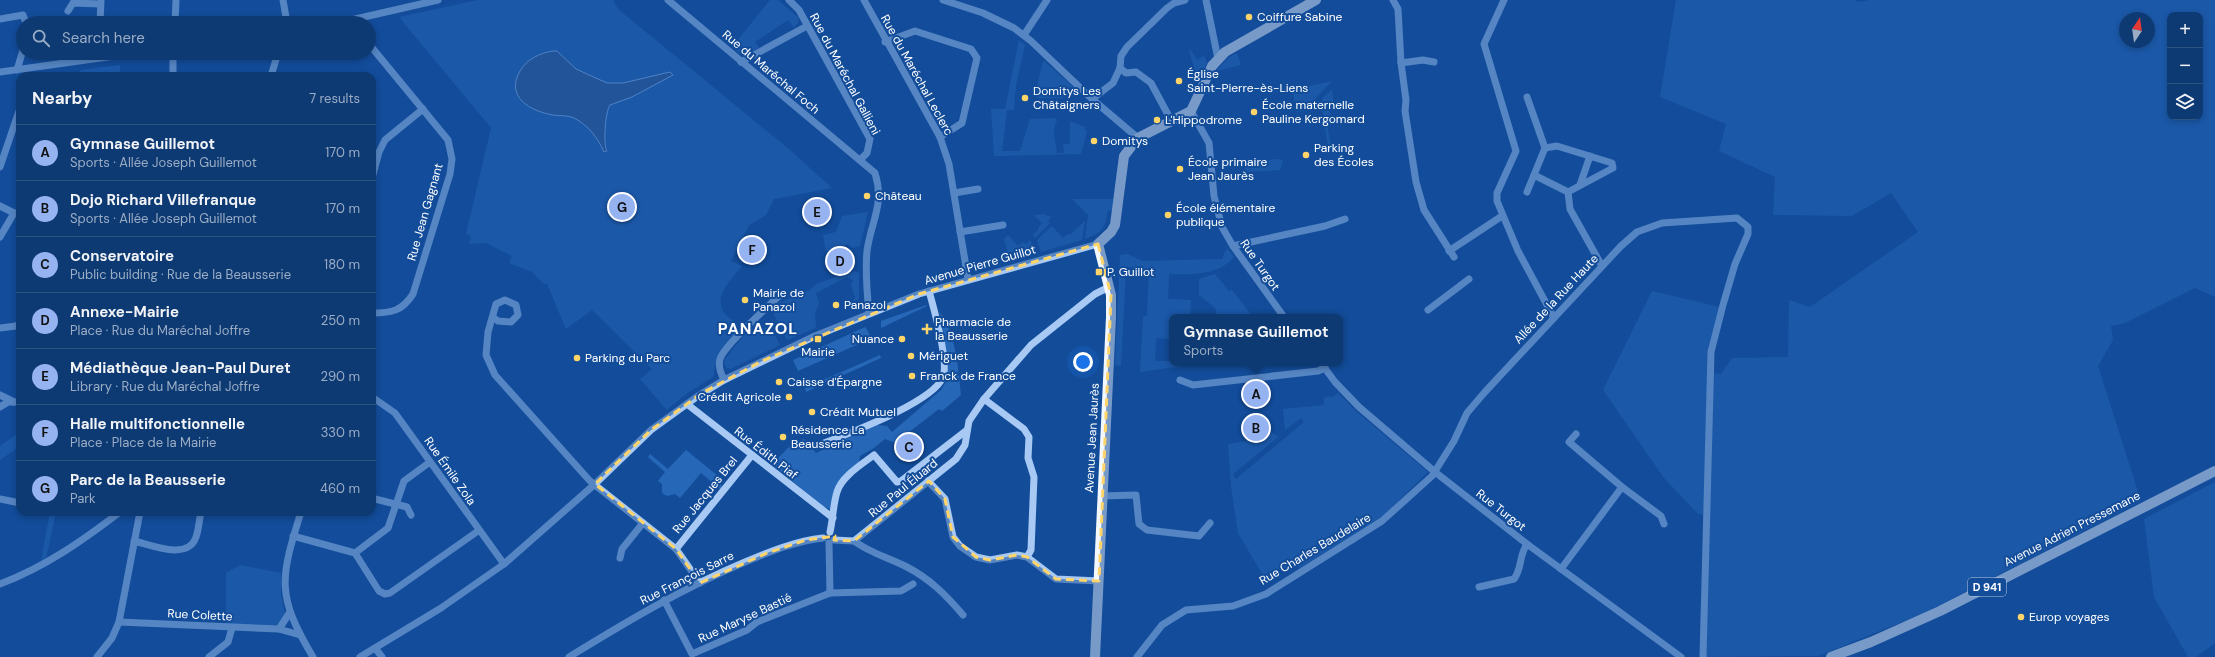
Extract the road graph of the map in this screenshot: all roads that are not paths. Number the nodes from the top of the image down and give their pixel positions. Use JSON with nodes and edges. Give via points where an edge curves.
{"nodes":[{"id":1,"x":176,"y":0,"type":"edge"},
{"id":2,"x":283,"y":0,"type":"edge"},
{"id":3,"x":438,"y":0,"type":"edge"},
{"id":4,"x":668,"y":0,"type":"edge"},
{"id":5,"x":789,"y":0,"type":"edge"},
{"id":6,"x":864,"y":0,"type":"edge"},
{"id":7,"x":943,"y":0,"type":"edge"},
{"id":8,"x":1048,"y":0,"type":"edge"},
{"id":9,"x":1185,"y":0,"type":"edge"},
{"id":10,"x":1206,"y":0,"type":"edge"},
{"id":11,"x":1316,"y":0,"type":"edge"},
{"id":12,"x":1393,"y":0,"type":"edge"},
{"id":13,"x":1499,"y":0,"type":"edge"},
{"id":14,"x":1504,"y":0,"type":"edge"},
{"id":15,"x":101,"y":2,"type":"edge"},
{"id":16,"x":68,"y":12,"type":"dead end"},
{"id":17,"x":16,"y":16,"type":"edge"},
{"id":18,"x":100,"y":16,"type":"edge"},
{"id":19,"x":175,"y":16,"type":"edge"},
{"id":20,"x":286,"y":16,"type":"edge"},
{"id":21,"x":375,"y":16,"type":"edge"},
{"id":22,"x":0,"y":19,"type":"edge"},
{"id":23,"x":807,"y":26,"type":"junction"},
{"id":24,"x":1024,"y":35,"type":"junction"},
{"id":25,"x":1480,"y":41,"type":"dead end"},
{"id":26,"x":885,"y":42,"type":"junction"},
{"id":27,"x":376,"y":52,"type":"edge"},
{"id":28,"x":1218,"y":59,"type":"junction"},
{"id":29,"x":20,"y":60,"type":"edge"},
{"id":30,"x":80,"y":60,"type":"edge"},
{"id":31,"x":173,"y":60,"type":"edge"},
{"id":32,"x":276,"y":60,"type":"edge"},
{"id":33,"x":741,"y":62,"type":"junction"},
{"id":34,"x":1434,"y":62,"type":"dead end"},
{"id":35,"x":1401,"y":63,"type":"junction"},
{"id":36,"x":1120,"y":68,"type":"junction"},
{"id":37,"x":17,"y":70,"type":"junction"},
{"id":38,"x":0,"y":72,"type":"edge"},
{"id":39,"x":25,"y":72,"type":"edge"},
{"id":40,"x":173,"y":72,"type":"edge"},
{"id":41,"x":273,"y":72,"type":"edge"},
{"id":42,"x":1527,"y":97,"type":"dead end"},
{"id":43,"x":1092,"y":99,"type":"junction"},
{"id":44,"x":423,"y":109,"type":"junction"},
{"id":45,"x":1191,"y":110,"type":"junction"},
{"id":46,"x":16,"y":120,"type":"edge"},
{"id":47,"x":1172,"y":122,"type":"junction"},
{"id":48,"x":940,"y":137,"type":"junction"},
{"id":49,"x":1138,"y":138,"type":"junction"},
{"id":50,"x":1545,"y":148,"type":"junction"},
{"id":51,"x":376,"y":150,"type":"edge"},
{"id":52,"x":379,"y":152,"type":"junction"},
{"id":53,"x":1590,"y":156,"type":"junction"},
{"id":54,"x":860,"y":160,"type":"junction"},
{"id":55,"x":376,"y":163,"type":"edge"},
{"id":56,"x":0,"y":167,"type":"edge"},
{"id":57,"x":1534,"y":175,"type":"junction"},
{"id":58,"x":1580,"y":185,"type":"junction"},
{"id":59,"x":978,"y":189,"type":"dead end"},
{"id":60,"x":1527,"y":192,"type":"dead end"},
{"id":61,"x":1568,"y":192,"type":"junction"},
{"id":62,"x":954,"y":193,"type":"junction"},
{"id":63,"x":0,"y":206,"type":"edge"},
{"id":64,"x":16,"y":212,"type":"edge"},
{"id":65,"x":16,"y":213,"type":"edge"},
{"id":66,"x":1502,"y":216,"type":"junction"},
{"id":67,"x":1345,"y":219,"type":"dead end"},
{"id":68,"x":1003,"y":225,"type":"dead end"},
{"id":69,"x":960,"y":232,"type":"junction"},
{"id":70,"x":0,"y":237,"type":"edge"},
{"id":71,"x":1098,"y":244,"type":"junction"},
{"id":72,"x":1233,"y":246,"type":"junction"},
{"id":73,"x":1449,"y":251,"type":"junction"},
{"id":74,"x":1454,"y":257,"type":"dead end"},
{"id":75,"x":1602,"y":266,"type":"junction"},
{"id":76,"x":1469,"y":279,"type":"dead end"},
{"id":77,"x":968,"y":280,"type":"junction"},
{"id":78,"x":1109,"y":287,"type":"junction"},
{"id":79,"x":929,"y":291,"type":"junction"},
{"id":80,"x":781,"y":294,"type":"dead end"},
{"id":81,"x":1428,"y":310,"type":"dead end"},
{"id":82,"x":376,"y":313,"type":"edge"},
{"id":83,"x":869,"y":313,"type":"junction"},
{"id":84,"x":1282,"y":314,"type":"edge"},
{"id":85,"x":494,"y":318,"type":"dead end"},
{"id":86,"x":1554,"y":318,"type":"junction"},
{"id":87,"x":16,"y":326,"type":"edge"},
{"id":88,"x":0,"y":328,"type":"edge"},
{"id":89,"x":1322,"y":366,"type":"edge"},
{"id":90,"x":1324,"y":366,"type":"edge"},
{"id":91,"x":724,"y":380,"type":"junction"},
{"id":92,"x":1180,"y":380,"type":"dead end"},
{"id":93,"x":0,"y":395,"type":"edge"},
{"id":94,"x":984,"y":399,"type":"junction"},
{"id":95,"x":376,"y":400,"type":"edge"},
{"id":96,"x":16,"y":402,"type":"edge"},
{"id":97,"x":16,"y":402,"type":"edge"},
{"id":98,"x":687,"y":404,"type":"junction"},
{"id":99,"x":0,"y":407,"type":"edge"},
{"id":100,"x":967,"y":430,"type":"junction"},
{"id":101,"x":1576,"y":434,"type":"dead end"},
{"id":102,"x":817,"y":446,"type":"dead end"},
{"id":103,"x":752,"y":455,"type":"junction"},
{"id":104,"x":430,"y":462,"type":"junction"},
{"id":105,"x":2215,"y":471,"type":"edge"},
{"id":106,"x":1435,"y":472,"type":"junction"},
{"id":107,"x":928,"y":481,"type":"junction"},
{"id":108,"x":594,"y":484,"type":"junction"},
{"id":109,"x":1622,"y":487,"type":"junction"},
{"id":110,"x":1102,"y":496,"type":"junction"},
{"id":111,"x":0,"y":499,"type":"edge"},
{"id":112,"x":376,"y":499,"type":"edge"},
{"id":113,"x":16,"y":502,"type":"edge"},
{"id":114,"x":396,"y":503,"type":"junction"},
{"id":115,"x":411,"y":515,"type":"dead end"},
{"id":116,"x":114,"y":516,"type":"edge"},
{"id":117,"x":139,"y":516,"type":"edge"},
{"id":118,"x":200,"y":516,"type":"edge"},
{"id":119,"x":300,"y":516,"type":"edge"},
{"id":120,"x":833,"y":518,"type":"junction"},
{"id":121,"x":643,"y":523,"type":"junction"},
{"id":122,"x":1210,"y":523,"type":"dead end"},
{"id":123,"x":1664,"y":524,"type":"dead end"},
{"id":124,"x":478,"y":530,"type":"junction"},
{"id":125,"x":830,"y":532,"type":"junction"},
{"id":126,"x":293,"y":536,"type":"junction"},
{"id":127,"x":824,"y":538,"type":"junction"},
{"id":128,"x":134,"y":541,"type":"junction"},
{"id":129,"x":832,"y":541,"type":"junction"},
{"id":130,"x":854,"y":541,"type":"junction"},
{"id":131,"x":1527,"y":544,"type":"junction"},
{"id":132,"x":676,"y":549,"type":"junction"},
{"id":133,"x":354,"y":553,"type":"junction"},
{"id":134,"x":1026,"y":557,"type":"junction"},
{"id":135,"x":620,"y":558,"type":"dead end"},
{"id":136,"x":504,"y":564,"type":"junction"},
{"id":137,"x":1561,"y":569,"type":"junction"},
{"id":138,"x":1099,"y":581,"type":"junction"},
{"id":139,"x":700,"y":583,"type":"junction"},
{"id":140,"x":0,"y":584,"type":"edge"},
{"id":141,"x":913,"y":584,"type":"dead end"},
{"id":142,"x":1479,"y":587,"type":"dead end"},
{"id":143,"x":830,"y":593,"type":"junction"},
{"id":144,"x":664,"y":600,"type":"junction"},
{"id":145,"x":290,"y":612,"type":"junction"},
{"id":146,"x":963,"y":615,"type":"dead end"},
{"id":147,"x":119,"y":622,"type":"junction"},
{"id":148,"x":232,"y":628,"type":"junction"},
{"id":149,"x":279,"y":629,"type":"junction"},
{"id":150,"x":300,"y":635,"type":"junction"},
{"id":151,"x":376,"y":648,"type":"junction"},
{"id":152,"x":97,"y":657,"type":"edge"},
{"id":153,"x":209,"y":657,"type":"edge"},
{"id":154,"x":313,"y":657,"type":"edge"},
{"id":155,"x":360,"y":657,"type":"edge"},
{"id":156,"x":382,"y":657,"type":"edge"},
{"id":157,"x":569,"y":657,"type":"edge"},
{"id":158,"x":1095,"y":657,"type":"edge"},
{"id":159,"x":1138,"y":657,"type":"edge"},
{"id":160,"x":1681,"y":657,"type":"edge"},
{"id":161,"x":1703,"y":657,"type":"edge"},
{"id":162,"x":1831,"y":657,"type":"edge"}],
"edges":[{"from":1,"to":19,"type":"street"},
{"from":2,"to":20,"type":"street"},
{"from":3,"to":21,"type":"street"},
{"from":4,"to":33,"type":"street","name":"Rue du Maréchal Foch"},
{"from":5,"to":23,"type":"street","name":"Rue du Maréchal Gallieni","via":[[799,10]]},
{"from":6,"to":26,"type":"street","name":"Rue du Maréchal Leclerc"},
{"from":7,"to":24,"type":"street","via":[[983,13]]},
{"from":8,"to":24,"type":"street"},
{"from":9,"to":36,"type":"street","via":[[1167,8],[1127,47],[1121,56]]},
{"from":10,"to":28,"type":"street"},
{"from":11,"to":28,"type":"main road","via":[[1237,45]]},
{"from":12,"to":35,"type":"street","via":[[1398,9]]},
{"from":13,"to":25,"type":"street"},
{"from":14,"to":66,"type":"street","via":[[1484,44],[1516,151],[1497,193]]},
{"from":15,"to":16,"type":"street","via":[[74,3]]},
{"from":15,"to":18,"type":"street"},
{"from":17,"to":22,"type":"street"},
{"from":23,"to":33,"type":"street"},
{"from":23,"to":54,"type":"street","name":"Rue du Maréchal Gallieni","via":[[870,139],[867,153]]},
{"from":24,"to":43,"type":"street"},
{"from":26,"to":48,"type":"street","name":"Rue du Maréchal Leclerc"},
{"from":26,"to":48,"type":"street","via":[[916,31],[971,49],[977,58],[962,123]]},
{"from":27,"to":44,"type":"street","name":"Rue Jean Gagnant"},
{"from":28,"to":45,"type":"main road","via":[[1212,66]]},
{"from":29,"to":37,"type":"street"},
{"from":30,"to":39,"type":"street"},
{"from":31,"to":40,"type":"street"},
{"from":32,"to":41,"type":"street"},
{"from":33,"to":54,"type":"street","name":"Rue du Maréchal Foch"},
{"from":34,"to":35,"type":"street","via":[[1423,60]]},
{"from":35,"to":73,"type":"street","via":[[1405,111],[1416,182],[1424,210]]},
{"from":36,"to":43,"type":"street","via":[[1112,83]]},
{"from":36,"to":47,"type":"street","via":[[1126,73],[1136,72],[1151,83]]},
{"from":37,"to":38,"type":"street"},
{"from":37,"to":39,"type":"street"},
{"from":42,"to":50,"type":"street"},
{"from":43,"to":49,"type":"street"},
{"from":44,"to":52,"type":"street","via":[[385,140]]},
{"from":44,"to":82,"type":"street","name":"Rue Jean Gagnant","via":[[448,140],[452,159],[450,174],[413,294],[406,304],[393,312]]},
{"from":45,"to":47,"type":"main road"},
{"from":45,"to":72,"type":"street","name":"Rue Turgot","via":[[1209,143],[1214,196],[1222,227]]},
{"from":46,"to":56,"type":"street"},
{"from":47,"to":49,"type":"main road"},
{"from":48,"to":62,"type":"street","name":"Rue du Maréchal Leclerc","via":[[949,164]]},
{"from":49,"to":71,"type":"main road","via":[[1124,156],[1115,225]]},
{"from":50,"to":53,"type":"street","via":[[1557,146]]},
{"from":50,"to":57,"type":"street"},
{"from":51,"to":52,"type":"street"},
{"from":52,"to":55,"type":"street"},
{"from":53,"to":58,"type":"street"},
{"from":53,"to":58,"type":"street","via":[[1612,163],[1613,168]]},
{"from":54,"to":83,"type":"street","name":"Rue du Maréchal Foch","via":[[875,174],[880,189],[867,251],[866,293]]},
{"from":57,"to":60,"type":"street"},
{"from":57,"to":61,"type":"street"},
{"from":58,"to":61,"type":"street"},
{"from":59,"to":62,"type":"street"},
{"from":61,"to":75,"type":"street","via":[[1570,209]]},
{"from":62,"to":69,"type":"street","name":"Rue du Maréchal Leclerc"},
{"from":63,"to":64,"type":"street"},
{"from":65,"to":70,"type":"street"},
{"from":66,"to":73,"type":"street"},
{"from":66,"to":86,"type":"street"},
{"from":67,"to":72,"type":"street","via":[[1325,226]]},
{"from":68,"to":69,"type":"street"},
{"from":69,"to":77,"type":"street","name":"Rue du Maréchal Leclerc"},
{"from":71,"to":77,"type":"street","name":"Avenue Pierre Guillot"},
{"from":71,"to":78,"type":"main road","name":"Avenue Jean Jaurès"},
{"from":72,"to":84,"type":"street","name":"Rue Turgot"},
{"from":73,"to":74,"type":"street"},
{"from":75,"to":86,"type":"street","name":"Allée de la Rue Haute"},
{"from":75,"to":161,"type":"street","name":"Allée de la Rue Haute","via":[[1631,237],[1662,223],[1737,218],[1748,227],[1711,352]]},
{"from":76,"to":81,"type":"street"},
{"from":77,"to":79,"type":"street","name":"Avenue Pierre Guillot"},
{"from":78,"to":94,"type":"street","name":"Rue Paul Éluard","via":[[1095,294],[1031,345]]},
{"from":78,"to":110,"type":"main road","name":"Avenue Jean Jaurès","via":[[1111,323]]},
{"from":79,"to":83,"type":"street","name":"Avenue Pierre Guillot"},
{"from":79,"to":102,"type":"street","via":[[941,336],[944,376],[939,384],[898,413]]},
{"from":80,"to":91,"type":"street","via":[[722,354],[719,368]]},
{"from":83,"to":91,"type":"street","name":"Avenue Pierre Guillot"},
{"from":85,"to":108,"type":"street","via":[[488,332],[486,355],[495,375]]},
{"from":86,"to":106,"type":"street","name":"Allée de la Rue Haute","via":[[1467,413]]},
{"from":87,"to":88,"type":"street"},
{"from":89,"to":92,"type":"street","via":[[1318,371],[1193,385]]},
{"from":90,"to":106,"type":"street","name":"Rue Turgot","via":[[1358,406]]},
{"from":91,"to":98,"type":"street","name":"Avenue Pierre Guillot"},
{"from":93,"to":96,"type":"street"},
{"from":94,"to":100,"type":"street","name":"Rue Paul Éluard","via":[[969,421]]},
{"from":94,"to":134,"type":"street","via":[[1024,429],[1029,437],[1028,458],[1034,477],[1031,550]]},
{"from":95,"to":104,"type":"street","name":"Rue Émile Zola","via":[[395,413]]},
{"from":97,"to":99,"type":"street","via":[[8,402]]},
{"from":98,"to":103,"type":"street","name":"Rue Édith Piaf"},
{"from":98,"to":108,"type":"street","name":"Avenue Pierre Guillot","via":[[651,430]]},
{"from":100,"to":107,"type":"street","name":"Rue Paul Éluard","via":[[965,445],[956,459]]},
{"from":100,"to":120,"type":"street","via":[[901,481],[897,482],[874,456],[841,483],[837,491]]},
{"from":101,"to":109,"type":"street","via":[[1569,442]]},
{"from":103,"to":120,"type":"street","name":"Rue Édith Piaf"},
{"from":103,"to":132,"type":"street","name":"Rue Jacques Brel"},
{"from":104,"to":114,"type":"street","via":[[404,481]]},
{"from":104,"to":124,"type":"street","name":"Rue Émile Zola"},
{"from":105,"to":162,"type":"main road","name":"Avenue Adrien Pressemane","number":"D 941","via":[[1940,611]]},
{"from":106,"to":131,"type":"street","name":"Rue Turgot"},
{"from":106,"to":159,"type":"street","name":"Rue Charles Baudelaire","via":[[1382,521],[1266,594],[1233,606],[1186,610],[1162,625]]},
{"from":107,"to":130,"type":"street","name":"Rue Paul Éluard"},
{"from":107,"to":134,"type":"street","via":[[945,499],[953,537],[960,546],[976,557],[990,560],[1017,555]]},
{"from":108,"to":121,"type":"street"},
{"from":108,"to":136,"type":"street","name":"Avenue Pierre Guillot"},
{"from":109,"to":123,"type":"street","via":[[1661,516]]},
{"from":109,"to":137,"type":"street"},
{"from":110,"to":122,"type":"street","via":[[1136,495],[1139,524],[1147,530],[1199,536]]},
{"from":110,"to":138,"type":"main road","name":"Avenue Jean Jaurès"},
{"from":111,"to":113,"type":"street"},
{"from":112,"to":114,"type":"street"},
{"from":114,"to":115,"type":"street","via":[[407,507]]},
{"from":114,"to":133,"type":"street","via":[[388,528]]},
{"from":116,"to":140,"type":"street","via":[[55,559]]},
{"from":117,"to":128,"type":"street"},
{"from":118,"to":128,"type":"street","via":[[196,538],[189,548],[178,551]]},
{"from":119,"to":126,"type":"street"},
{"from":120,"to":125,"type":"street"},
{"from":121,"to":132,"type":"street"},
{"from":121,"to":135,"type":"street","via":[[622,549]]},
{"from":124,"to":133,"type":"street","via":[[390,593],[384,594],[379,591]]},
{"from":124,"to":136,"type":"street","name":"Rue Émile Zola"},
{"from":125,"to":127,"type":"street","via":[[826,533]]},
{"from":125,"to":129,"type":"street","via":[[834,536]]},
{"from":126,"to":133,"type":"street"},
{"from":126,"to":145,"type":"street","via":[[286,558],[284,587]]},
{"from":127,"to":129,"type":"street","via":[[826,542]]},
{"from":127,"to":139,"type":"street","name":"Rue François Sarre","via":[[806,540],[767,553]]},
{"from":128,"to":147,"type":"street"},
{"from":129,"to":130,"type":"street"},
{"from":129,"to":143,"type":"street"},
{"from":130,"to":146,"type":"street","via":[[932,583],[942,590]]},
{"from":131,"to":137,"type":"street","name":"Rue Turgot"},
{"from":131,"to":142,"type":"street","via":[[1514,579]]},
{"from":132,"to":139,"type":"street"},
{"from":134,"to":138,"type":"street","via":[[1056,579]]},
{"from":136,"to":151,"type":"street","name":"Avenue Pierre Guillot","via":[[441,608]]},
{"from":137,"to":160,"type":"street","name":"Rue Turgot"},
{"from":138,"to":158,"type":"main road","name":"Avenue Jean Jaurès"},
{"from":139,"to":144,"type":"street","name":"Rue François Sarre"},
{"from":141,"to":143,"type":"street","name":"Rue Maryse Bastié","via":[[901,591]]},
{"from":143,"to":144,"type":"street","name":"Rue Maryse Bastié","via":[[757,622],[747,630],[692,654]]},
{"from":144,"to":157,"type":"street","name":"Rue François Sarre"},
{"from":145,"to":149,"type":"street"},
{"from":145,"to":150,"type":"street"},
{"from":147,"to":148,"type":"street","name":"Rue Colette"},
{"from":147,"to":152,"type":"street","via":[[112,638]]},
{"from":148,"to":149,"type":"street","name":"Rue Colette"},
{"from":148,"to":153,"type":"street","via":[[228,642]]},
{"from":149,"to":150,"type":"street","name":"Rue Colette"},
{"from":150,"to":154,"type":"street"},
{"from":151,"to":155,"type":"street","name":"Avenue Pierre Guillot"},
{"from":151,"to":156,"type":"street"}]}
